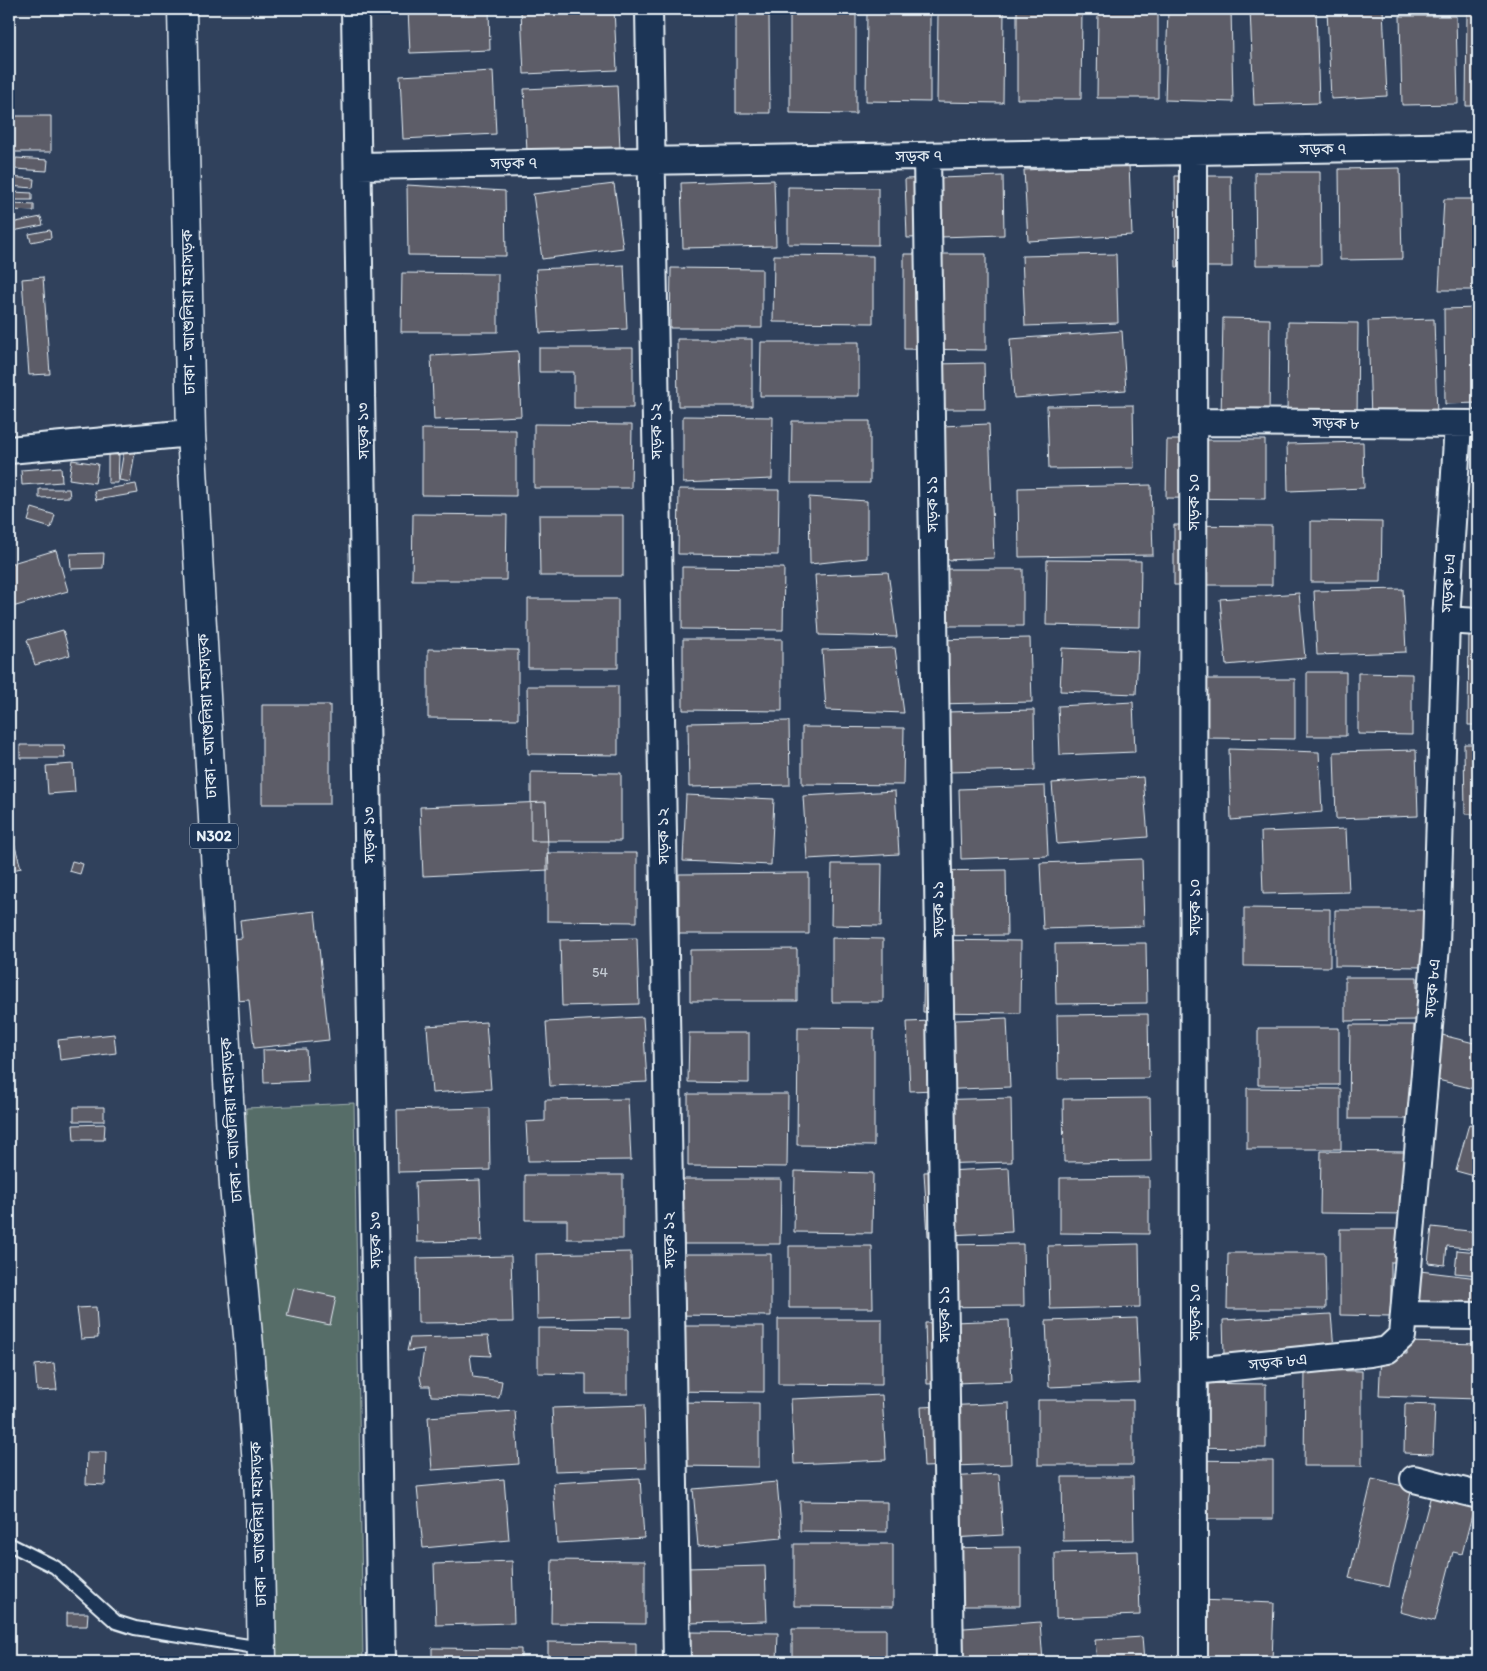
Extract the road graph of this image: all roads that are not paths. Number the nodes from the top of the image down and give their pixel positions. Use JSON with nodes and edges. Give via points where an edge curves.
{"nodes":[{"id":1,"x":182,"y":9,"type":"edge"},
{"id":2,"x":355,"y":9,"type":"edge"},
{"id":3,"x":649,"y":9,"type":"edge"},
{"id":4,"x":1478,"y":146,"type":"edge"},
{"id":5,"x":1193,"y":151,"type":"junction"},
{"id":6,"x":927,"y":156,"type":"junction"},
{"id":7,"x":651,"y":161,"type":"junction"},
{"id":8,"x":359,"y":166,"type":"junction"},
{"id":9,"x":1193,"y":422,"type":"junction"},
{"id":10,"x":1468,"y":424,"type":"edge"},
{"id":11,"x":190,"y":433,"type":"junction"},
{"id":12,"x":9,"y":450,"type":"edge"},
{"id":13,"x":1446,"y":620,"type":"junction"},
{"id":14,"x":1478,"y":622,"type":"edge"},
{"id":15,"x":1404,"y":1315,"type":"junction"},
{"id":16,"x":1478,"y":1316,"type":"edge"},
{"id":17,"x":1194,"y":1370,"type":"junction"},
{"id":18,"x":1414,"y":1479,"type":"dead end"},
{"id":19,"x":1478,"y":1495,"type":"edge"},
{"id":20,"x":9,"y":1544,"type":"edge"},
{"id":21,"x":262,"y":1655,"type":"edge"},
{"id":22,"x":381,"y":1662,"type":"edge"},
{"id":23,"x":676,"y":1662,"type":"edge"},
{"id":24,"x":950,"y":1662,"type":"edge"},
{"id":25,"x":1194,"y":1662,"type":"edge"}],
"edges":[{"from":1,"to":11,"type":"highway","name":"ঢাকা - আশুলিয়া মহাসড়ক","number":"N302"},
{"from":2,"to":8,"type":"street","name":"সড়ক ১৩"},
{"from":3,"to":7,"type":"street","name":"সড়ক ১২"},
{"from":4,"to":5,"type":"street","name":"সড়ক ৭"},
{"from":5,"to":6,"type":"street","name":"সড়ক ৭"},
{"from":5,"to":9,"type":"street","name":"সড়ক ১০"},
{"from":6,"to":7,"type":"street","name":"সড়ক ৭"},
{"from":6,"to":24,"type":"street","name":"সড়ক ১১"},
{"from":7,"to":8,"type":"street","name":"সড়ক ৭"},
{"from":7,"to":23,"type":"street","name":"সড়ক ১২"},
{"from":8,"to":22,"type":"street","name":"সড়ক ১৩"},
{"from":9,"to":10,"type":"street","name":"সড়ক ৮"},
{"from":9,"to":17,"type":"street","name":"সড়ক ১০"},
{"from":10,"to":13,"type":"street","name":"সড়ক ৮এ"},
{"from":11,"to":12,"type":"street"},
{"from":11,"to":21,"type":"highway","name":"ঢাকা - আশুলিয়া মহাসড়ক","number":"N302","via":[[234,1186],[259,1497]]},
{"from":13,"to":14,"type":"street"},
{"from":13,"to":15,"type":"street","name":"সড়ক ৮এ","via":[[1436,946]]},
{"from":15,"to":16,"type":"street"},
{"from":15,"to":17,"type":"street","name":"সড়ক ৮এ","via":[[1402,1336],[1387,1350]]},
{"from":17,"to":25,"type":"street","name":"সড়ক ১০"},
{"from":18,"to":19,"type":"street"},
{"from":20,"to":21,"type":"lane","via":[[55,1567],[116,1622]]}]}
